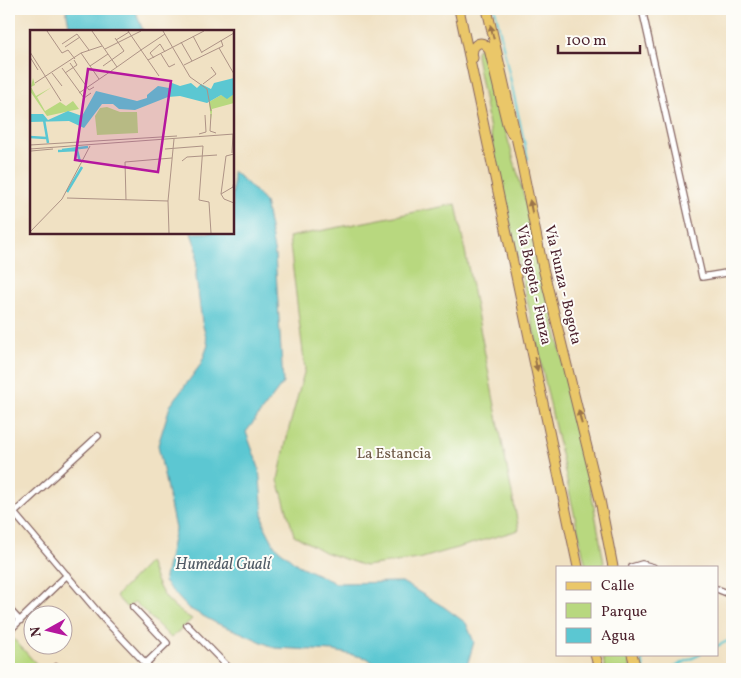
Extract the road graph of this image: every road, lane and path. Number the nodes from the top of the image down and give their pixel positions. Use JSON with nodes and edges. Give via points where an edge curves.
{"nodes":[{"id":1,"x":459,"y":9,"type":"edge"},
{"id":2,"x":487,"y":9,"type":"edge"},
{"id":3,"x":642,"y":9,"type":"edge"},
{"id":4,"x":488,"y":144,"type":"junction"},
{"id":5,"x":519,"y":150,"type":"junction"},
{"id":6,"x":732,"y":272,"type":"edge"},
{"id":7,"x":98,"y":436,"type":"dead end"},
{"id":8,"x":586,"y":444,"type":"junction"},
{"id":9,"x":554,"y":453,"type":"junction"},
{"id":10,"x":9,"y":507,"type":"edge"},
{"id":11,"x":14,"y":513,"type":"junction"},
{"id":12,"x":578,"y":566,"type":"edge"},
{"id":13,"x":583,"y":566,"type":"edge"},
{"id":14,"x":606,"y":566,"type":"edge"},
{"id":15,"x":613,"y":566,"type":"edge"},
{"id":16,"x":635,"y":566,"type":"edge"},
{"id":17,"x":650,"y":566,"type":"edge"},
{"id":18,"x":67,"y":576,"type":"junction"},
{"id":19,"x":718,"y":589,"type":"edge"},
{"id":20,"x":732,"y":595,"type":"edge"},
{"id":21,"x":133,"y":607,"type":"dead end"},
{"id":22,"x":9,"y":609,"type":"edge"},
{"id":23,"x":20,"y":621,"type":"junction"},
{"id":24,"x":188,"y":625,"type":"dead end"},
{"id":25,"x":9,"y":631,"type":"edge"},
{"id":26,"x":596,"y":656,"type":"edge"},
{"id":27,"x":633,"y":656,"type":"edge"},
{"id":28,"x":146,"y":663,"type":"junction"},
{"id":29,"x":140,"y":669,"type":"edge"},
{"id":30,"x":151,"y":669,"type":"edge"},
{"id":31,"x":230,"y":669,"type":"edge"},
{"id":32,"x":599,"y":669,"type":"edge"},
{"id":33,"x":636,"y":669,"type":"edge"}],
"edges":[{"from":1,"to":4,"type":"main road","name":"Vía Bogota - Funza"},
{"from":5,"to":2,"type":"main road","name":"Vía Funza - Bogota","one_way":true},
{"from":3,"to":6,"type":"street","via":[[702,277]]},
{"from":4,"to":5,"type":"main road","via":[[472,52],[473,47],[482,43],[489,49],[507,124]]},
{"from":4,"to":9,"type":"main road","name":"Vía Bogota - Funza","one_way":true},
{"from":8,"to":5,"type":"main road","name":"Vía Funza - Bogota","one_way":true,"via":[[543,268]]},
{"from":7,"to":11,"type":"street"},
{"from":8,"to":14,"type":"main road"},
{"from":8,"to":15,"type":"main road","name":"Vía Funza - Bogota"},
{"from":9,"to":12,"type":"main road","name":"Vía Bogota - Funza"},
{"from":9,"to":13,"type":"main road","via":[[565,484]]},
{"from":10,"to":11,"type":"street"},
{"from":11,"to":18,"type":"street"},
{"from":16,"to":17,"type":"street"},
{"from":18,"to":23,"type":"street"},
{"from":18,"to":28,"type":"street"},
{"from":19,"to":20,"type":"street"},
{"from":21,"to":28,"type":"street","via":[[167,643]]},
{"from":22,"to":23,"type":"street"},
{"from":23,"to":25,"type":"street"},
{"from":24,"to":31,"type":"street"},
{"from":26,"to":32,"type":"main road"},
{"from":27,"to":33,"type":"main road"},
{"from":28,"to":29,"type":"street"},
{"from":28,"to":30,"type":"street"}]}
